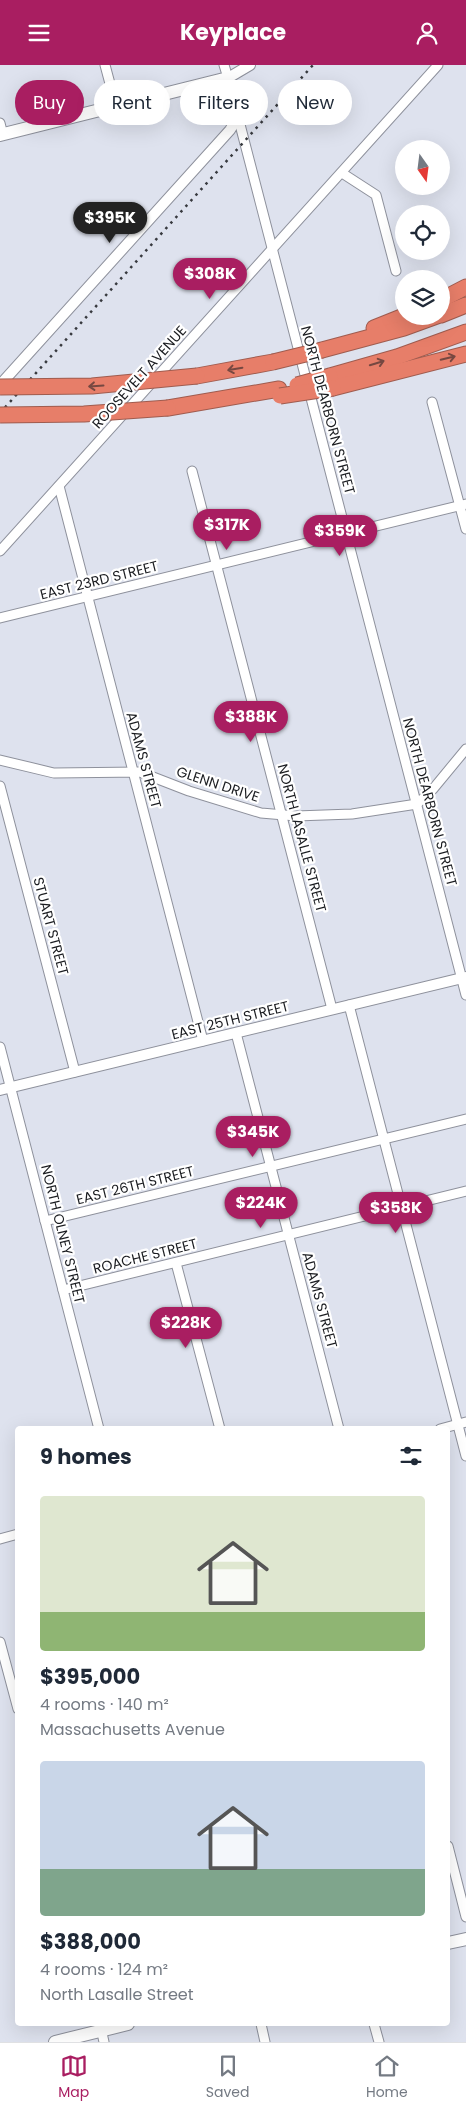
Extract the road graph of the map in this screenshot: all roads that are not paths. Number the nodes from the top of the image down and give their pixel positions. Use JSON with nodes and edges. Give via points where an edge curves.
{"nodes":[{"id":1,"x":105,"y":65,"type":"edge"},
{"id":2,"x":224,"y":65,"type":"edge"},
{"id":3,"x":250,"y":65,"type":"edge"},
{"id":4,"x":438,"y":65,"type":"edge"},
{"id":5,"x":228,"y":78,"type":"junction"},
{"id":6,"x":109,"y":80,"type":"edge"},
{"id":7,"x":170,"y":92,"type":"edge"},
{"id":8,"x":94,"y":111,"type":"edge"},
{"id":9,"x":233,"y":125,"type":"edge"},
{"id":10,"x":240,"y":125,"type":"edge"},
{"id":11,"x":1,"y":131,"type":"edge"},
{"id":12,"x":342,"y":173,"type":"junction"},
{"id":13,"x":272,"y":250,"type":"junction"},
{"id":14,"x":396,"y":270,"type":"edge"},
{"id":15,"x":466,"y":287,"type":"edge"},
{"id":16,"x":450,"y":295,"type":"edge"},
{"id":17,"x":466,"y":305,"type":"edge"},
{"id":18,"x":450,"y":311,"type":"edge"},
{"id":19,"x":395,"y":320,"type":"edge"},
{"id":20,"x":412,"y":325,"type":"edge"},
{"id":21,"x":466,"y":332,"type":"edge"},
{"id":22,"x":322,"y":350,"type":"junction"},
{"id":23,"x":466,"y":354,"type":"edge"},
{"id":24,"x":332,"y":382,"type":"junction"},
{"id":25,"x":0,"y":386,"type":"edge"},
{"id":26,"x":432,"y":402,"type":"dead end"},
{"id":27,"x":0,"y":415,"type":"edge"},
{"id":28,"x":192,"y":471,"type":"dead end"},
{"id":29,"x":59,"y":486,"type":"junction"},
{"id":30,"x":463,"y":505,"type":"edge"},
{"id":31,"x":466,"y":529,"type":"edge"},
{"id":32,"x":346,"y":533,"type":"junction"},
{"id":33,"x":0,"y":551,"type":"edge"},
{"id":34,"x":217,"y":565,"type":"junction"},
{"id":35,"x":88,"y":597,"type":"junction"},
{"id":36,"x":0,"y":618,"type":"edge"},
{"id":37,"x":466,"y":749,"type":"edge"},
{"id":38,"x":0,"y":760,"type":"edge"},
{"id":39,"x":133,"y":771,"type":"junction"},
{"id":40,"x":0,"y":786,"type":"edge"},
{"id":41,"x":417,"y":804,"type":"junction"},
{"id":42,"x":283,"y":816,"type":"junction"},
{"id":43,"x":464,"y":978,"type":"edge"},
{"id":44,"x":466,"y":995,"type":"edge"},
{"id":45,"x":349,"y":1005,"type":"junction"},
{"id":46,"x":332,"y":1009,"type":"junction"},
{"id":47,"x":236,"y":1033,"type":"junction"},
{"id":48,"x":203,"y":1041,"type":"junction"},
{"id":49,"x":0,"y":1047,"type":"edge"},
{"id":50,"x":74,"y":1072,"type":"junction"},
{"id":51,"x":11,"y":1087,"type":"junction"},
{"id":52,"x":0,"y":1090,"type":"edge"},
{"id":53,"x":466,"y":1119,"type":"edge"},
{"id":54,"x":384,"y":1139,"type":"junction"},
{"id":55,"x":271,"y":1166,"type":"junction"},
{"id":56,"x":466,"y":1191,"type":"edge"},
{"id":57,"x":401,"y":1208,"type":"junction"},
{"id":58,"x":45,"y":1221,"type":"junction"},
{"id":59,"x":288,"y":1235,"type":"junction"},
{"id":60,"x":176,"y":1263,"type":"junction"},
{"id":61,"x":63,"y":1290,"type":"junction"},
{"id":62,"x":462,"y":1423,"type":"edge"},
{"id":63,"x":98,"y":1426,"type":"edge"},
{"id":64,"x":219,"y":1426,"type":"edge"},
{"id":65,"x":338,"y":1426,"type":"edge"},
{"id":66,"x":466,"y":1456,"type":"edge"},
{"id":67,"x":15,"y":1536,"type":"edge"},
{"id":68,"x":0,"y":1539,"type":"edge"},
{"id":69,"x":0,"y":1642,"type":"edge"},
{"id":70,"x":15,"y":1698,"type":"edge"},
{"id":71,"x":450,"y":1854,"type":"edge"},
{"id":72,"x":466,"y":1917,"type":"edge"},
{"id":73,"x":466,"y":1939,"type":"edge"},
{"id":74,"x":450,"y":1943,"type":"edge"},
{"id":75,"x":122,"y":2026,"type":"edge"},
{"id":76,"x":261,"y":2026,"type":"edge"},
{"id":77,"x":374,"y":2026,"type":"edge"},
{"id":78,"x":102,"y":2032,"type":"edge"},
{"id":79,"x":55,"y":2042,"type":"edge"},
{"id":80,"x":265,"y":2042,"type":"edge"},
{"id":81,"x":378,"y":2042,"type":"edge"}],
"edges":[{"from":1,"to":6,"type":"street"},
{"from":2,"to":5,"type":"street","name":"NORTH DEARBORN STREET"},
{"from":3,"to":5,"type":"street"},
{"from":4,"to":12,"type":"street","name":"ROOSEVELT AVENUE"},
{"from":5,"to":7,"type":"main road"},
{"from":8,"to":11,"type":"main road"},
{"from":9,"to":25,"type":"street"},
{"from":10,"to":13,"type":"street","name":"NORTH DEARBORN STREET"},
{"from":12,"to":13,"type":"street","name":"ROOSEVELT AVENUE"},
{"from":12,"to":14,"type":"street","via":[[376,195]]},
{"from":13,"to":29,"type":"street","name":"ROOSEVELT AVENUE"},
{"from":13,"to":32,"type":"street","name":"NORTH DEARBORN STREET"},
{"from":15,"to":16,"type":"highway"},
{"from":17,"to":18,"type":"highway"},
{"from":19,"to":22,"type":"highway"},
{"from":20,"to":22,"type":"highway"},
{"from":24,"to":21,"type":"highway","one_way":true},
{"from":22,"to":25,"type":"highway","one_way":true,"bridge":true,"via":[[197,376],[92,386]]},
{"from":24,"to":23,"type":"highway","one_way":true},
{"from":24,"to":27,"type":"highway","bridge":true,"via":[[168,407],[84,414]]},
{"from":26,"to":30,"type":"street"},
{"from":28,"to":34,"type":"street","name":"NORTH LASALLE STREET"},
{"from":29,"to":33,"type":"street","name":"ROOSEVELT AVENUE"},
{"from":29,"to":35,"type":"street","name":"ADAMS STREET"},
{"from":30,"to":31,"type":"street"},
{"from":30,"to":32,"type":"street","name":"EAST 23RD STREET"},
{"from":32,"to":34,"type":"street","name":"EAST 23RD STREET"},
{"from":32,"to":41,"type":"street","name":"NORTH DEARBORN STREET"},
{"from":34,"to":35,"type":"street","name":"EAST 23RD STREET"},
{"from":34,"to":42,"type":"street","name":"NORTH LASALLE STREET"},
{"from":35,"to":36,"type":"street","name":"EAST 23RD STREET"},
{"from":35,"to":39,"type":"street","name":"ADAMS STREET"},
{"from":37,"to":41,"type":"street"},
{"from":38,"to":39,"type":"street","name":"GLENN DRIVE","via":[[54,773]]},
{"from":39,"to":42,"type":"street","name":"GLENN DRIVE","via":[[261,813]]},
{"from":39,"to":48,"type":"street","name":"ADAMS STREET"},
{"from":40,"to":50,"type":"street","name":"STUART STREET"},
{"from":41,"to":42,"type":"street","name":"GLENN DRIVE","via":[[352,814]]},
{"from":41,"to":43,"type":"street","name":"NORTH DEARBORN STREET"},
{"from":42,"to":46,"type":"street","name":"NORTH LASALLE STREET"},
{"from":43,"to":44,"type":"street","name":"NORTH DEARBORN STREET"},
{"from":43,"to":45,"type":"street","name":"EAST 25TH STREET"},
{"from":45,"to":46,"type":"street","name":"EAST 25TH STREET"},
{"from":45,"to":54,"type":"street"},
{"from":46,"to":47,"type":"street","name":"EAST 25TH STREET"},
{"from":47,"to":48,"type":"street","name":"EAST 25TH STREET"},
{"from":47,"to":55,"type":"street","name":"ADAMS STREET"},
{"from":48,"to":50,"type":"street","name":"EAST 25TH STREET"},
{"from":49,"to":51,"type":"street","name":"NORTH OLNEY STREET"},
{"from":50,"to":51,"type":"street","name":"EAST 25TH STREET"},
{"from":51,"to":52,"type":"street","name":"EAST 25TH STREET"},
{"from":51,"to":58,"type":"street","name":"NORTH OLNEY STREET"},
{"from":53,"to":54,"type":"street","name":"EAST 26TH STREET"},
{"from":54,"to":55,"type":"street","name":"EAST 26TH STREET"},
{"from":54,"to":57,"type":"street"},
{"from":55,"to":58,"type":"street","name":"EAST 26TH STREET"},
{"from":55,"to":59,"type":"street","name":"ADAMS STREET"},
{"from":56,"to":57,"type":"street","name":"ROACHE STREET"},
{"from":57,"to":59,"type":"street","name":"ROACHE STREET"},
{"from":57,"to":62,"type":"street"},
{"from":58,"to":61,"type":"street","name":"NORTH OLNEY STREET"},
{"from":59,"to":60,"type":"street","name":"ROACHE STREET"},
{"from":59,"to":65,"type":"street","name":"ADAMS STREET"},
{"from":60,"to":61,"type":"street","name":"ROACHE STREET"},
{"from":60,"to":64,"type":"street"},
{"from":61,"to":63,"type":"street","name":"NORTH OLNEY STREET"},
{"from":62,"to":66,"type":"street"},
{"from":67,"to":68,"type":"street"},
{"from":69,"to":70,"type":"street"},
{"from":71,"to":72,"type":"street"},
{"from":73,"to":74,"type":"main road"},
{"from":75,"to":78,"type":"main road"},
{"from":76,"to":80,"type":"street"},
{"from":77,"to":81,"type":"street"},
{"from":78,"to":79,"type":"main road"}]}
